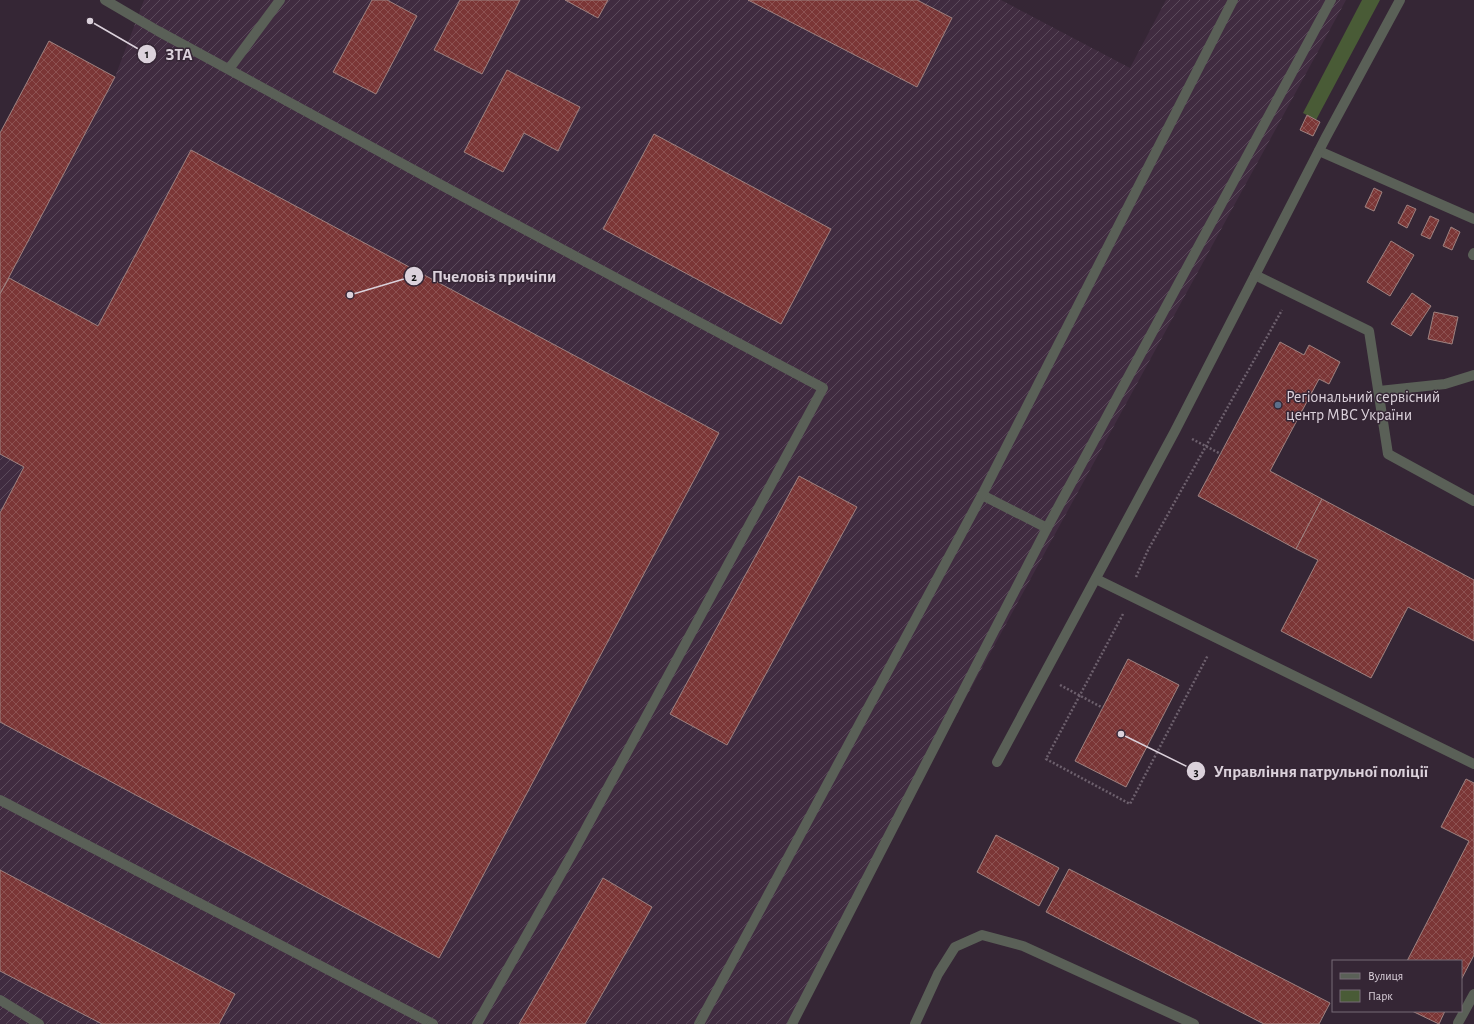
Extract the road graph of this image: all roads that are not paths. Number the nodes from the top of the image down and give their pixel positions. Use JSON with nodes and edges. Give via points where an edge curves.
{"nodes":[{"id":1,"x":105,"y":0,"type":"edge"},
{"id":2,"x":280,"y":0,"type":"edge"},
{"id":3,"x":1233,"y":0,"type":"edge"},
{"id":4,"x":1331,"y":0,"type":"edge"},
{"id":5,"x":1400,"y":0,"type":"edge"},
{"id":6,"x":228,"y":69,"type":"junction"},
{"id":7,"x":1319,"y":151,"type":"junction"},
{"id":8,"x":1474,"y":219,"type":"edge"},
{"id":9,"x":1255,"y":274,"type":"junction"},
{"id":10,"x":1474,"y":375,"type":"edge"},
{"id":11,"x":1379,"y":391,"type":"junction"},
{"id":12,"x":982,"y":495,"type":"junction"},
{"id":13,"x":1474,"y":501,"type":"edge"},
{"id":14,"x":1047,"y":528,"type":"junction"},
{"id":15,"x":1096,"y":579,"type":"junction"},
{"id":16,"x":997,"y":762,"type":"dead end"},
{"id":17,"x":1474,"y":764,"type":"edge"},
{"id":18,"x":0,"y":800,"type":"edge"},
{"id":19,"x":1474,"y":994,"type":"edge"},
{"id":20,"x":0,"y":1000,"type":"edge"},
{"id":21,"x":1458,"y":1023,"type":"dead end"},
{"id":22,"x":39,"y":1024,"type":"edge"},
{"id":23,"x":433,"y":1024,"type":"edge"},
{"id":24,"x":477,"y":1024,"type":"edge"},
{"id":25,"x":699,"y":1024,"type":"edge"},
{"id":26,"x":792,"y":1024,"type":"edge"},
{"id":27,"x":915,"y":1024,"type":"edge"},
{"id":28,"x":1194,"y":1024,"type":"edge"}],
"edges":[{"from":1,"to":6,"type":"lane"},
{"from":2,"to":6,"type":"lane"},
{"from":3,"to":12,"type":"lane"},
{"from":4,"to":14,"type":"lane"},
{"from":5,"to":7,"type":"lane"},
{"from":6,"to":24,"type":"lane","via":[[823,388],[576,847]]},
{"from":7,"to":8,"type":"lane"},
{"from":7,"to":9,"type":"lane"},
{"from":9,"to":11,"type":"lane","via":[[1369,331]]},
{"from":9,"to":15,"type":"lane"},
{"from":10,"to":11,"type":"lane","via":[[1445,384]]},
{"from":11,"to":13,"type":"lane","via":[[1388,454]]},
{"from":12,"to":14,"type":"lane"},
{"from":12,"to":25,"type":"lane"},
{"from":14,"to":26,"type":"lane"},
{"from":15,"to":16,"type":"lane"},
{"from":15,"to":17,"type":"lane"},
{"from":18,"to":23,"type":"lane"},
{"from":19,"to":21,"type":"lane"},
{"from":20,"to":22,"type":"lane"},
{"from":27,"to":28,"type":"lane","via":[[938,974],[955,947],[982,935],[1023,946]]}]}
